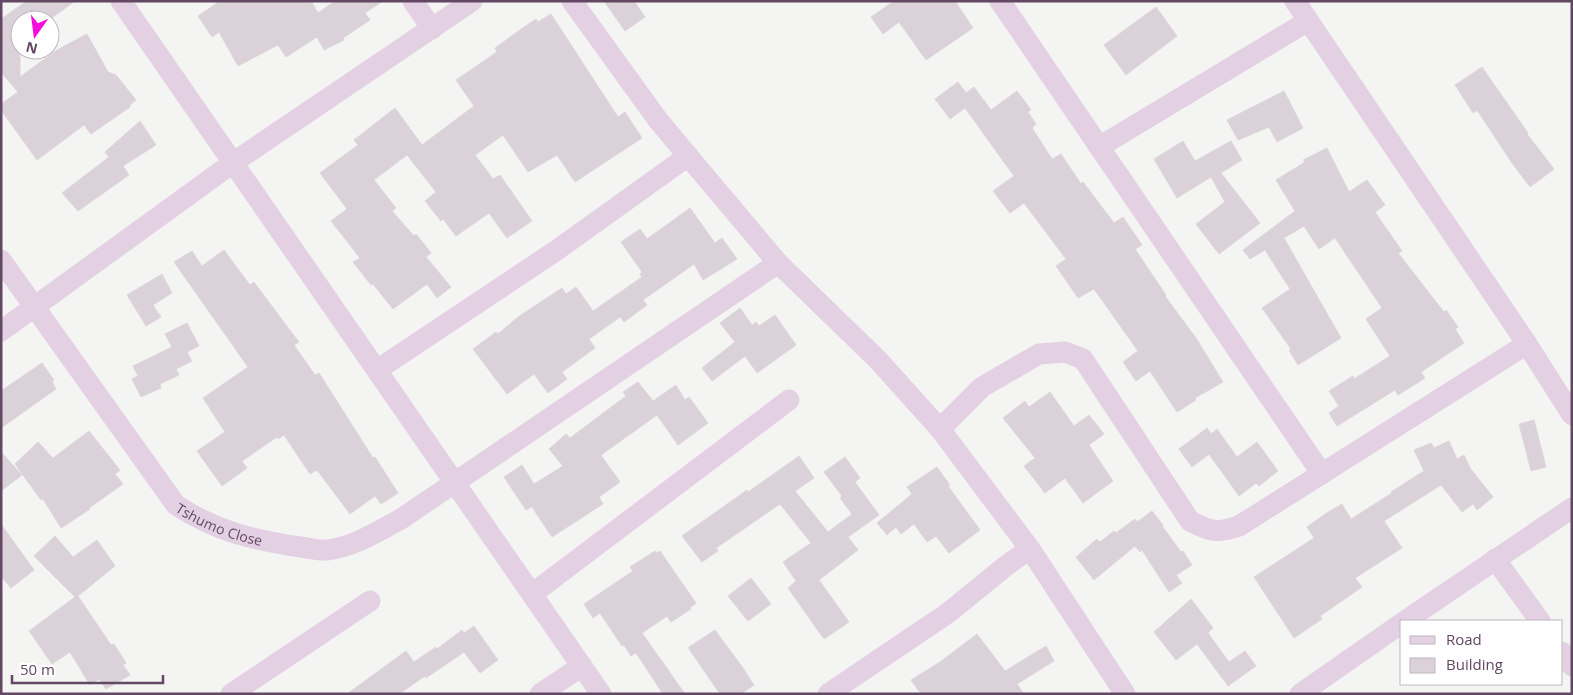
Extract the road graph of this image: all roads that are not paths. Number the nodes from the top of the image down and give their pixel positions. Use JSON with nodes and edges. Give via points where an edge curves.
{"nodes":[{"id":1,"x":121,"y":1,"type":"edge"},
{"id":2,"x":413,"y":1,"type":"edge"},
{"id":3,"x":472,"y":1,"type":"edge"},
{"id":4,"x":572,"y":1,"type":"edge"},
{"id":5,"x":1000,"y":1,"type":"edge"},
{"id":6,"x":1295,"y":1,"type":"edge"},
{"id":7,"x":1308,"y":21,"type":"junction"},
{"id":8,"x":432,"y":29,"type":"junction"},
{"id":9,"x":1099,"y":147,"type":"junction"},
{"id":10,"x":688,"y":156,"type":"junction"},
{"id":11,"x":234,"y":162,"type":"junction"},
{"id":12,"x":1,"y":260,"type":"edge"},
{"id":13,"x":778,"y":263,"type":"junction"},
{"id":14,"x":35,"y":307,"type":"junction"},
{"id":15,"x":1,"y":331,"type":"edge"},
{"id":16,"x":1527,"y":344,"type":"junction"},
{"id":17,"x":377,"y":370,"type":"junction"},
{"id":18,"x":789,"y":400,"type":"dead end"},
{"id":19,"x":1572,"y":415,"type":"edge"},
{"id":20,"x":940,"y":429,"type":"junction"},
{"id":21,"x":1322,"y":474,"type":"junction"},
{"id":22,"x":455,"y":484,"type":"junction"},
{"id":23,"x":1572,"y":508,"type":"edge"},
{"id":24,"x":1030,"y":549,"type":"junction"},
{"id":25,"x":1496,"y":559,"type":"junction"},
{"id":26,"x":532,"y":594,"type":"junction"},
{"id":27,"x":370,"y":601,"type":"dead end"},
{"id":28,"x":1406,"y":620,"type":"edge"},
{"id":29,"x":1539,"y":620,"type":"edge"},
{"id":30,"x":1400,"y":624,"type":"edge"},
{"id":31,"x":1563,"y":653,"type":"edge"},
{"id":32,"x":582,"y":666,"type":"junction"},
{"id":33,"x":1572,"y":666,"type":"edge"},
{"id":34,"x":232,"y":694,"type":"edge"},
{"id":35,"x":540,"y":694,"type":"edge"},
{"id":36,"x":601,"y":694,"type":"edge"},
{"id":37,"x":828,"y":694,"type":"edge"},
{"id":38,"x":1125,"y":694,"type":"edge"},
{"id":39,"x":1300,"y":694,"type":"edge"}],
"edges":[{"from":1,"to":11,"type":"street"},
{"from":2,"to":8,"type":"street"},
{"from":3,"to":8,"type":"street"},
{"from":4,"to":10,"type":"street"},
{"from":5,"to":9,"type":"street"},
{"from":6,"to":7,"type":"street"},
{"from":7,"to":9,"type":"street"},
{"from":7,"to":16,"type":"street"},
{"from":8,"to":11,"type":"street"},
{"from":9,"to":21,"type":"street"},
{"from":10,"to":13,"type":"street"},
{"from":10,"to":17,"type":"street","via":[[557,250]]},
{"from":11,"to":14,"type":"street"},
{"from":11,"to":17,"type":"street"},
{"from":12,"to":14,"type":"street","name":"Tshumo Close"},
{"from":13,"to":20,"type":"street","via":[[878,360]]},
{"from":13,"to":22,"type":"street","name":"Tshumo Close"},
{"from":14,"to":15,"type":"street"},
{"from":14,"to":22,"type":"street","name":"Tshumo Close","via":[[176,505],[198,519],[232,533],[265,541],[326,550],[355,542],[401,519]]},
{"from":16,"to":19,"type":"street"},
{"from":16,"to":21,"type":"street"},
{"from":17,"to":22,"type":"street"},
{"from":18,"to":26,"type":"street"},
{"from":20,"to":21,"type":"street","via":[[982,387],[1039,354],[1065,352],[1083,359],[1190,521],[1204,528],[1214,532],[1239,526]]},
{"from":20,"to":24,"type":"street"},
{"from":22,"to":26,"type":"street"},
{"from":23,"to":25,"type":"street"},
{"from":24,"to":37,"type":"street","via":[[948,613]]},
{"from":24,"to":38,"type":"street"},
{"from":25,"to":28,"type":"street"},
{"from":25,"to":29,"type":"street"},
{"from":26,"to":32,"type":"street"},
{"from":27,"to":34,"type":"street"},
{"from":30,"to":39,"type":"street"},
{"from":31,"to":33,"type":"street"},
{"from":32,"to":35,"type":"street"},
{"from":32,"to":36,"type":"street"}]}
